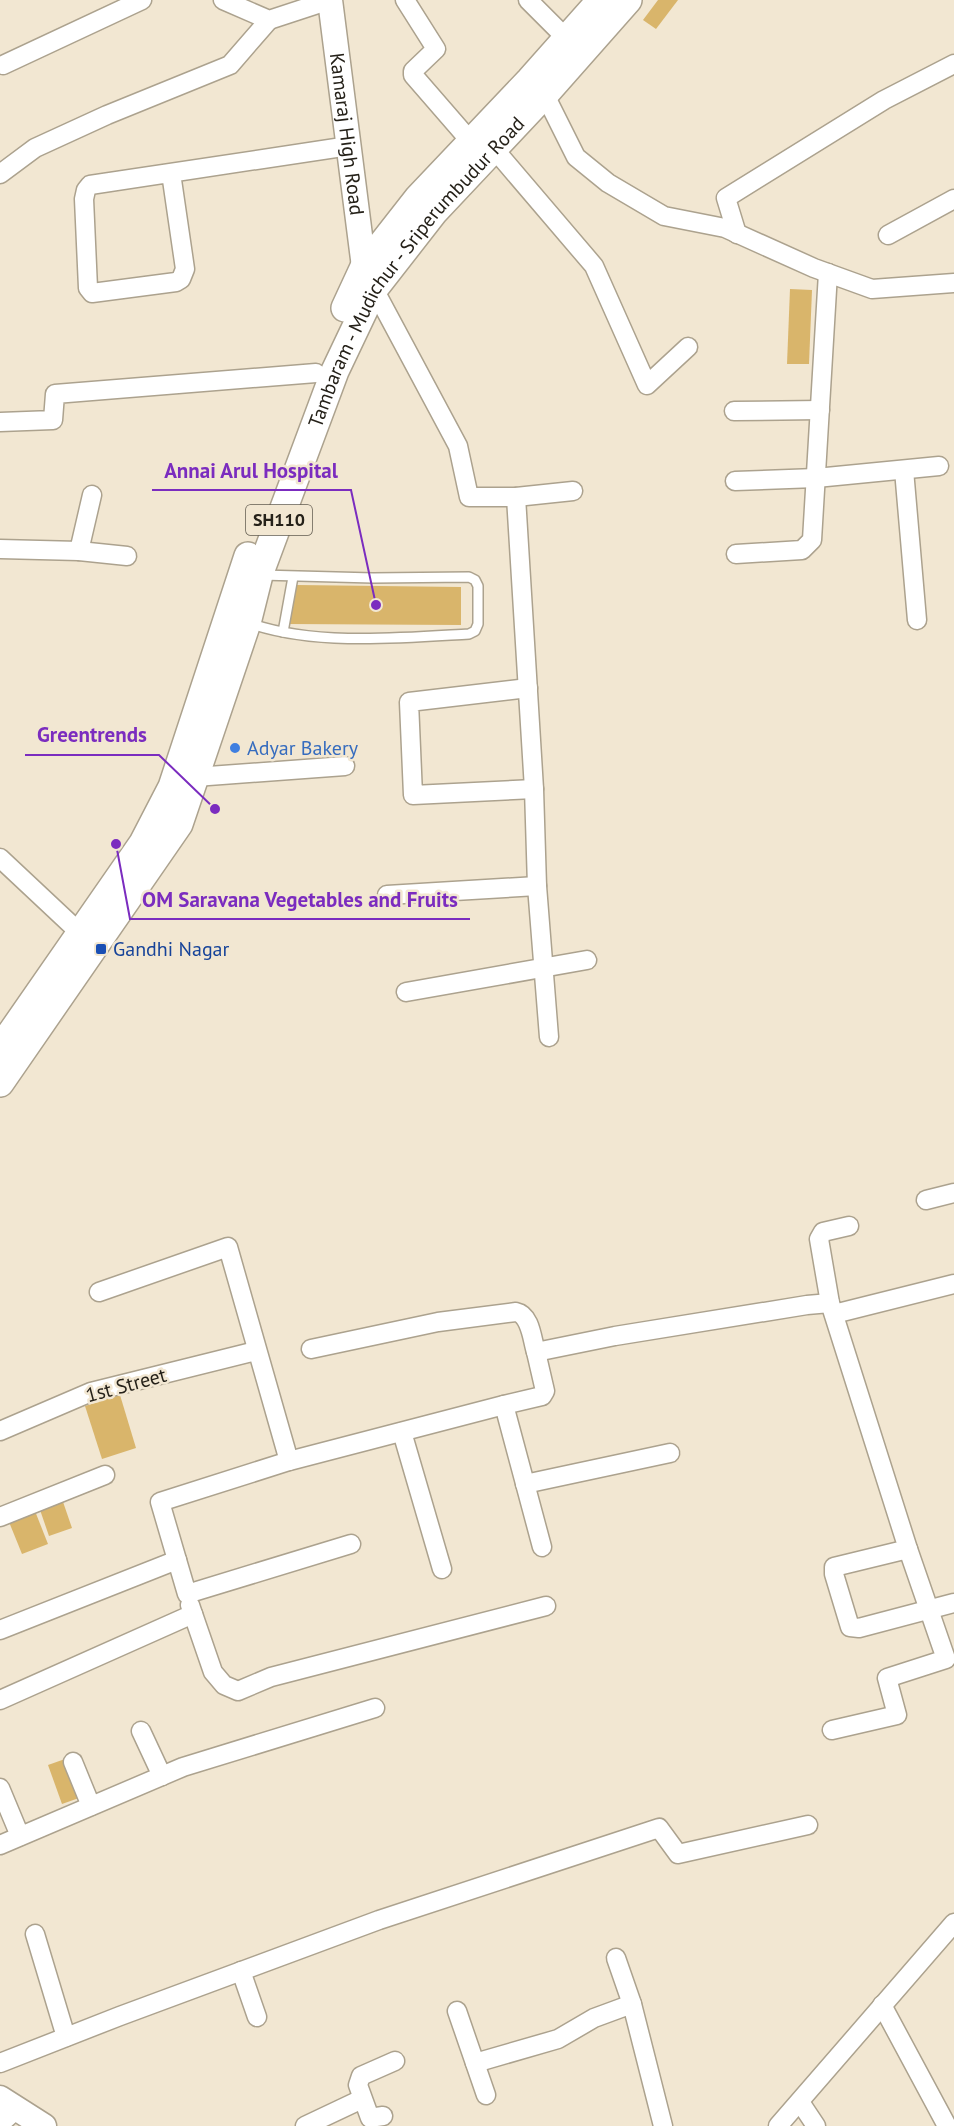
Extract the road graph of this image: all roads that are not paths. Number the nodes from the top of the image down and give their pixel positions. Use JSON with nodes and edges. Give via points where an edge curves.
{"nodes":[{"id":1,"x":142,"y":0,"type":"edge"},
{"id":2,"x":223,"y":0,"type":"edge"},
{"id":3,"x":330,"y":0,"type":"edge"},
{"id":4,"x":405,"y":0,"type":"edge"},
{"id":5,"x":528,"y":0,"type":"edge"},
{"id":6,"x":601,"y":0,"type":"edge"},
{"id":7,"x":628,"y":0,"type":"edge"},
{"id":8,"x":269,"y":20,"type":"junction"},
{"id":9,"x":567,"y":39,"type":"junction"},
{"id":10,"x":954,"y":64,"type":"edge"},
{"id":11,"x":3,"y":65,"type":"dead end"},
{"id":12,"x":540,"y":84,"type":"junction"},
{"id":13,"x":349,"y":146,"type":"junction"},
{"id":14,"x":483,"y":146,"type":"junction"},
{"id":15,"x":171,"y":173,"type":"junction"},
{"id":16,"x":0,"y":174,"type":"edge"},
{"id":17,"x":954,"y":199,"type":"edge"},
{"id":18,"x":737,"y":234,"type":"junction"},
{"id":19,"x":888,"y":235,"type":"dead end"},
{"id":20,"x":828,"y":273,"type":"junction"},
{"id":21,"x":369,"y":278,"type":"junction"},
{"id":22,"x":954,"y":283,"type":"edge"},
{"id":23,"x":688,"y":347,"type":"dead end"},
{"id":24,"x":316,"y":373,"type":"junction"},
{"id":25,"x":734,"y":411,"type":"dead end"},
{"id":26,"x":820,"y":411,"type":"junction"},
{"id":27,"x":0,"y":422,"type":"edge"},
{"id":28,"x":939,"y":466,"type":"dead end"},
{"id":29,"x":904,"y":470,"type":"junction"},
{"id":30,"x":816,"y":478,"type":"junction"},
{"id":31,"x":735,"y":481,"type":"dead end"},
{"id":32,"x":573,"y":491,"type":"dead end"},
{"id":33,"x":92,"y":495,"type":"dead end"},
{"id":34,"x":516,"y":497,"type":"junction"},
{"id":35,"x":0,"y":549,"type":"edge"},
{"id":36,"x":79,"y":551,"type":"junction"},
{"id":37,"x":736,"y":554,"type":"dead end"},
{"id":38,"x":127,"y":556,"type":"dead end"},
{"id":39,"x":259,"y":575,"type":"junction"},
{"id":40,"x":293,"y":577,"type":"junction"},
{"id":41,"x":917,"y":620,"type":"dead end"},
{"id":42,"x":247,"y":623,"type":"junction"},
{"id":43,"x":282,"y":632,"type":"junction"},
{"id":44,"x":528,"y":688,"type":"junction"},
{"id":45,"x":345,"y":766,"type":"dead end"},
{"id":46,"x":195,"y":777,"type":"junction"},
{"id":47,"x":534,"y":789,"type":"junction"},
{"id":48,"x":0,"y":858,"type":"edge"},
{"id":49,"x":537,"y":886,"type":"junction"},
{"id":50,"x":387,"y":895,"type":"dead end"},
{"id":51,"x":88,"y":938,"type":"junction"},
{"id":52,"x":587,"y":960,"type":"dead end"},
{"id":53,"x":543,"y":967,"type":"junction"},
{"id":54,"x":406,"y":992,"type":"dead end"},
{"id":55,"x":549,"y":1037,"type":"dead end"},
{"id":56,"x":0,"y":1048,"type":"edge"},
{"id":57,"x":0,"y":1083,"type":"edge"},
{"id":58,"x":954,"y":1193,"type":"edge"},
{"id":59,"x":926,"y":1200,"type":"dead end"},
{"id":60,"x":849,"y":1226,"type":"dead end"},
{"id":61,"x":954,"y":1284,"type":"edge"},
{"id":62,"x":99,"y":1292,"type":"dead end"},
{"id":63,"x":832,"y":1308,"type":"junction"},
{"id":64,"x":311,"y":1349,"type":"dead end"},
{"id":65,"x":256,"y":1351,"type":"junction"},
{"id":66,"x":536,"y":1352,"type":"junction"},
{"id":67,"x":504,"y":1405,"type":"junction"},
{"id":68,"x":0,"y":1431,"type":"edge"},
{"id":69,"x":402,"y":1432,"type":"junction"},
{"id":70,"x":670,"y":1453,"type":"dead end"},
{"id":71,"x":289,"y":1461,"type":"junction"},
{"id":72,"x":105,"y":1475,"type":"dead end"},
{"id":73,"x":525,"y":1484,"type":"junction"},
{"id":74,"x":0,"y":1517,"type":"edge"},
{"id":75,"x":351,"y":1544,"type":"dead end"},
{"id":76,"x":542,"y":1547,"type":"dead end"},
{"id":77,"x":908,"y":1549,"type":"junction"},
{"id":78,"x":177,"y":1560,"type":"junction"},
{"id":79,"x":442,"y":1569,"type":"dead end"},
{"id":80,"x":187,"y":1594,"type":"junction"},
{"id":81,"x":954,"y":1603,"type":"edge"},
{"id":82,"x":546,"y":1606,"type":"dead end"},
{"id":83,"x":930,"y":1609,"type":"junction"},
{"id":84,"x":193,"y":1614,"type":"junction"},
{"id":85,"x":0,"y":1630,"type":"edge"},
{"id":86,"x":0,"y":1700,"type":"edge"},
{"id":87,"x":375,"y":1708,"type":"dead end"},
{"id":88,"x":832,"y":1730,"type":"dead end"},
{"id":89,"x":141,"y":1731,"type":"dead end"},
{"id":90,"x":73,"y":1762,"type":"dead end"},
{"id":91,"x":162,"y":1776,"type":"junction"},
{"id":92,"x":0,"y":1788,"type":"edge"},
{"id":93,"x":91,"y":1806,"type":"junction"},
{"id":94,"x":808,"y":1825,"type":"dead end"},
{"id":95,"x":20,"y":1836,"type":"junction"},
{"id":96,"x":0,"y":1845,"type":"edge"},
{"id":97,"x":954,"y":1923,"type":"edge"},
{"id":98,"x":35,"y":1934,"type":"dead end"},
{"id":99,"x":616,"y":1958,"type":"dead end"},
{"id":100,"x":241,"y":1971,"type":"junction"},
{"id":101,"x":632,"y":2004,"type":"junction"},
{"id":102,"x":882,"y":2005,"type":"junction"},
{"id":103,"x":457,"y":2011,"type":"dead end"},
{"id":104,"x":257,"y":2017,"type":"dead end"},
{"id":105,"x":66,"y":2037,"type":"junction"},
{"id":106,"x":395,"y":2061,"type":"dead end"},
{"id":107,"x":0,"y":2063,"type":"edge"},
{"id":108,"x":475,"y":2063,"type":"junction"},
{"id":109,"x":486,"y":2095,"type":"dead end"},
{"id":110,"x":362,"y":2099,"type":"junction"},
{"id":111,"x":800,"y":2102,"type":"junction"},
{"id":112,"x":6,"y":2110,"type":"edge"},
{"id":113,"x":383,"y":2116,"type":"dead end"},
{"id":114,"x":44,"y":2126,"type":"edge"},
{"id":115,"x":305,"y":2126,"type":"edge"},
{"id":116,"x":663,"y":2126,"type":"edge"},
{"id":117,"x":778,"y":2126,"type":"edge"},
{"id":118,"x":816,"y":2126,"type":"edge"},
{"id":119,"x":947,"y":2126,"type":"edge"}],
"edges":[{"from":1,"to":11,"type":"street"},
{"from":2,"to":8,"type":"street"},
{"from":3,"to":8,"type":"street"},
{"from":3,"to":13,"type":"street","name":"Kamaraj High Road"},
{"from":4,"to":14,"type":"street","via":[[436,50],[412,75]]},
{"from":5,"to":9,"type":"street"},
{"from":6,"to":9,"type":"main road","name":"Tambaram - Mudichur - Sriperumbudur Road","number":"SH110"},
{"from":7,"to":12,"type":"main road","name":"Tambaram - Mudichur - Sriperumbudur Road","number":"SH110"},
{"from":8,"to":16,"type":"street","via":[[230,66],[107,114],[35,148]]},
{"from":9,"to":12,"type":"main road","name":"Tambaram - Mudichur - Sriperumbudur Road","number":"SH110"},
{"from":10,"to":18,"type":"street","via":[[884,100],[726,198]]},
{"from":12,"to":14,"type":"main road","name":"Tambaram - Mudichur - Sriperumbudur Road","number":"SH110"},
{"from":12,"to":18,"type":"street","via":[[576,157],[608,183],[664,216]]},
{"from":13,"to":15,"type":"street"},
{"from":13,"to":21,"type":"street","name":"Kamaraj High Road"},
{"from":14,"to":21,"type":"main road","name":"Tambaram - Mudichur - Sriperumbudur Road","number":"SH110","via":[[434,212]]},
{"from":14,"to":23,"type":"street","via":[[594,266],[647,385]]},
{"from":15,"to":15,"type":"street","via":[[99,182],[86,190],[88,288],[92,292],[181,279],[185,269]]},
{"from":17,"to":19,"type":"street"},
{"from":18,"to":20,"type":"street"},
{"from":20,"to":22,"type":"street","via":[[872,289]]},
{"from":20,"to":26,"type":"street"},
{"from":21,"to":24,"type":"main road","name":"Tambaram - Mudichur - Sriperumbudur Road","number":"SH110"},
{"from":21,"to":34,"type":"street","via":[[458,446],[469,497]]},
{"from":21,"to":39,"type":"main road","name":"Tambaram - Mudichur - Sriperumbudur Road","number":"SH110"},
{"from":24,"to":27,"type":"street","via":[[55,394],[53,420]]},
{"from":24,"to":51,"type":"main road","name":"Tambaram - Mudichur - Sriperumbudur Road","number":"SH110","via":[[241,572],[172,788]]},
{"from":25,"to":26,"type":"street"},
{"from":26,"to":30,"type":"street"},
{"from":28,"to":29,"type":"street"},
{"from":29,"to":30,"type":"street"},
{"from":29,"to":41,"type":"street"},
{"from":30,"to":31,"type":"street"},
{"from":30,"to":37,"type":"street","via":[[814,530],[812,540],[802,550]]},
{"from":32,"to":34,"type":"street"},
{"from":33,"to":36,"type":"street"},
{"from":34,"to":44,"type":"street"},
{"from":35,"to":36,"type":"street"},
{"from":36,"to":38,"type":"street"},
{"from":39,"to":40,"type":"lane"},
{"from":39,"to":42,"type":"main road","name":"Tambaram - Mudichur - Sriperumbudur Road","number":"SH110"},
{"from":40,"to":43,"type":"lane"},
{"from":40,"to":43,"type":"lane","via":[[469,578],[478,586],[478,624],[469,634],[406,638],[320,637]]},
{"from":42,"to":43,"type":"lane"},
{"from":42,"to":46,"type":"main road","name":"Tambaram - Mudichur - Sriperumbudur Road","number":"SH110"},
{"from":44,"to":47,"type":"street"},
{"from":44,"to":47,"type":"street","via":[[409,702],[412,795]]},
{"from":45,"to":46,"type":"street"},
{"from":46,"to":51,"type":"main road","name":"Tambaram - Mudichur - Sriperumbudur Road","number":"SH110","via":[[179,824]]},
{"from":47,"to":49,"type":"street"},
{"from":48,"to":51,"type":"street"},
{"from":49,"to":50,"type":"street"},
{"from":49,"to":53,"type":"street"},
{"from":51,"to":56,"type":"main road","name":"Tambaram - Mudichur - Sriperumbudur Road","number":"SH110"},
{"from":51,"to":57,"type":"main road","name":"Tambaram - Mudichur - Sriperumbudur Road","number":"SH110"},
{"from":52,"to":53,"type":"street"},
{"from":53,"to":54,"type":"street"},
{"from":53,"to":55,"type":"street"},
{"from":58,"to":59,"type":"street"},
{"from":60,"to":63,"type":"street","via":[[824,1232],[819,1239]]},
{"from":61,"to":63,"type":"street"},
{"from":62,"to":65,"type":"street","via":[[228,1247]]},
{"from":63,"to":66,"type":"street","via":[[807,1305]]},
{"from":63,"to":77,"type":"street"},
{"from":64,"to":66,"type":"street","via":[[438,1322],[516,1312],[526,1318]]},
{"from":65,"to":68,"type":"street","name":"1st Street","via":[[91,1392]]},
{"from":65,"to":71,"type":"street"},
{"from":66,"to":67,"type":"street","via":[[545,1391],[542,1396]]},
{"from":67,"to":69,"type":"street"},
{"from":67,"to":73,"type":"street"},
{"from":69,"to":71,"type":"street"},
{"from":69,"to":79,"type":"street"},
{"from":70,"to":73,"type":"street"},
{"from":71,"to":78,"type":"street","via":[[160,1502]]},
{"from":72,"to":74,"type":"street"},
{"from":73,"to":76,"type":"street"},
{"from":75,"to":80,"type":"street"},
{"from":77,"to":83,"type":"street"},
{"from":77,"to":83,"type":"street","via":[[834,1567],[850,1627]]},
{"from":78,"to":80,"type":"street"},
{"from":78,"to":85,"type":"street"},
{"from":80,"to":84,"type":"street"},
{"from":81,"to":83,"type":"street"},
{"from":82,"to":84,"type":"street","via":[[271,1677],[238,1691],[224,1685],[213,1672]]},
{"from":83,"to":88,"type":"street","via":[[946,1659],[887,1678],[897,1715]]},
{"from":84,"to":86,"type":"street"},
{"from":87,"to":91,"type":"street"},
{"from":89,"to":91,"type":"street"},
{"from":90,"to":93,"type":"street"},
{"from":91,"to":93,"type":"street"},
{"from":92,"to":95,"type":"street"},
{"from":93,"to":95,"type":"street"},
{"from":94,"to":100,"type":"street","via":[[678,1854],[659,1828],[379,1920]]},
{"from":95,"to":96,"type":"street"},
{"from":97,"to":102,"type":"street"},
{"from":98,"to":105,"type":"street"},
{"from":99,"to":101,"type":"street"},
{"from":100,"to":104,"type":"street"},
{"from":100,"to":105,"type":"street"},
{"from":101,"to":108,"type":"street","via":[[594,2018],[558,2039]]},
{"from":101,"to":116,"type":"street"},
{"from":102,"to":111,"type":"street"},
{"from":102,"to":119,"type":"street"},
{"from":103,"to":108,"type":"street"},
{"from":105,"to":107,"type":"street"},
{"from":106,"to":110,"type":"street","via":[[361,2076],[357,2085]]},
{"from":108,"to":109,"type":"street"},
{"from":110,"to":113,"type":"street","via":[[370,2118]]},
{"from":110,"to":115,"type":"street"},
{"from":111,"to":117,"type":"street"},
{"from":111,"to":118,"type":"street"},
{"from":112,"to":114,"type":"street"}]}
